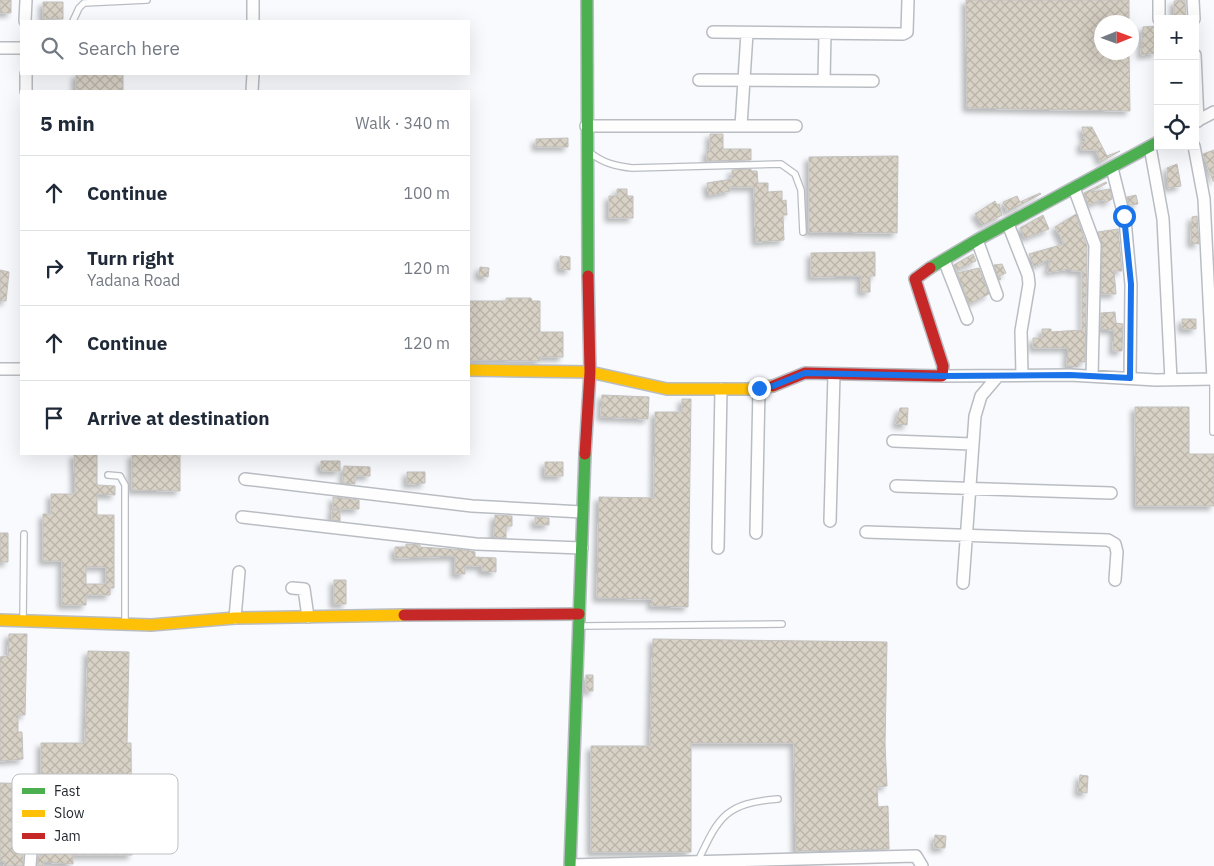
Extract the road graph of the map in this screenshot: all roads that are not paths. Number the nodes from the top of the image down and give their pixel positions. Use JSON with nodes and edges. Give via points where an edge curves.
{"nodes":[{"id":1,"x":26,"y":0,"type":"edge"},
{"id":2,"x":147,"y":0,"type":"edge"},
{"id":3,"x":253,"y":0,"type":"edge"},
{"id":4,"x":587,"y":0,"type":"edge"},
{"id":5,"x":908,"y":0,"type":"edge"},
{"id":6,"x":1159,"y":0,"type":"edge"},
{"id":7,"x":1193,"y":0,"type":"edge"},
{"id":8,"x":1159,"y":15,"type":"edge"},
{"id":9,"x":1194,"y":15,"type":"edge"},
{"id":10,"x":26,"y":20,"type":"edge"},
{"id":11,"x":73,"y":20,"type":"edge"},
{"id":12,"x":253,"y":20,"type":"edge"},
{"id":13,"x":712,"y":32,"type":"dead end"},
{"id":14,"x":747,"y":33,"type":"junction"},
{"id":15,"x":825,"y":33,"type":"junction"},
{"id":16,"x":0,"y":48,"type":"edge"},
{"id":17,"x":20,"y":48,"type":"edge"},
{"id":18,"x":1195,"y":60,"type":"edge"},
{"id":19,"x":26,"y":75,"type":"edge"},
{"id":20,"x":252,"y":75,"type":"edge"},
{"id":21,"x":699,"y":80,"type":"dead end"},
{"id":22,"x":746,"y":80,"type":"junction"},
{"id":23,"x":824,"y":80,"type":"junction"},
{"id":24,"x":873,"y":80,"type":"dead end"},
{"id":25,"x":26,"y":90,"type":"edge"},
{"id":26,"x":252,"y":90,"type":"edge"},
{"id":27,"x":1196,"y":105,"type":"edge"},
{"id":28,"x":1214,"y":112,"type":"edge"},
{"id":29,"x":1199,"y":121,"type":"edge"},
{"id":30,"x":586,"y":126,"type":"junction"},
{"id":31,"x":742,"y":126,"type":"junction"},
{"id":32,"x":796,"y":126,"type":"dead end"},
{"id":33,"x":1154,"y":145,"type":"edge"},
{"id":34,"x":586,"y":149,"type":"junction"},
{"id":35,"x":1155,"y":150,"type":"edge"},
{"id":36,"x":1195,"y":150,"type":"edge"},
{"id":37,"x":1112,"y":168,"type":"junction"},
{"id":38,"x":1074,"y":188,"type":"junction"},
{"id":39,"x":1008,"y":224,"type":"junction"},
{"id":40,"x":803,"y":232,"type":"dead end"},
{"id":41,"x":977,"y":240,"type":"junction"},
{"id":42,"x":944,"y":260,"type":"junction"},
{"id":43,"x":997,"y":295,"type":"dead end"},
{"id":44,"x":967,"y":319,"type":"dead end"},
{"id":45,"x":0,"y":369,"type":"edge"},
{"id":46,"x":20,"y":369,"type":"edge"},
{"id":47,"x":470,"y":370,"type":"edge"},
{"id":48,"x":590,"y":372,"type":"junction"},
{"id":49,"x":834,"y":374,"type":"junction"},
{"id":50,"x":1022,"y":375,"type":"junction"},
{"id":51,"x":942,"y":376,"type":"junction"},
{"id":52,"x":998,"y":376,"type":"junction"},
{"id":53,"x":1092,"y":376,"type":"junction"},
{"id":54,"x":1130,"y":378,"type":"junction"},
{"id":55,"x":1213,"y":379,"type":"edge"},
{"id":56,"x":1172,"y":380,"type":"junction"},
{"id":57,"x":759,"y":388,"type":"junction"},
{"id":58,"x":721,"y":389,"type":"junction"},
{"id":59,"x":1213,"y":432,"type":"edge"},
{"id":60,"x":894,"y":441,"type":"dead end"},
{"id":61,"x":972,"y":444,"type":"junction"},
{"id":62,"x":108,"y":475,"type":"dead end"},
{"id":63,"x":245,"y":479,"type":"dead end"},
{"id":64,"x":896,"y":486,"type":"dead end"},
{"id":65,"x":969,"y":489,"type":"junction"},
{"id":66,"x":1111,"y":494,"type":"dead end"},
{"id":67,"x":582,"y":512,"type":"junction"},
{"id":68,"x":242,"y":517,"type":"dead end"},
{"id":69,"x":830,"y":521,"type":"dead end"},
{"id":70,"x":866,"y":532,"type":"dead end"},
{"id":71,"x":756,"y":533,"type":"dead end"},
{"id":72,"x":24,"y":534,"type":"dead end"},
{"id":73,"x":966,"y":535,"type":"junction"},
{"id":74,"x":582,"y":548,"type":"junction"},
{"id":75,"x":718,"y":548,"type":"dead end"},
{"id":76,"x":239,"y":572,"type":"dead end"},
{"id":77,"x":1114,"y":580,"type":"dead end"},
{"id":78,"x":963,"y":583,"type":"dead end"},
{"id":79,"x":292,"y":588,"type":"dead end"},
{"id":80,"x":579,"y":614,"type":"junction"},
{"id":81,"x":308,"y":617,"type":"junction"},
{"id":82,"x":235,"y":618,"type":"junction"},
{"id":83,"x":0,"y":620,"type":"edge"},
{"id":84,"x":22,"y":621,"type":"junction"},
{"id":85,"x":125,"y":624,"type":"junction"},
{"id":86,"x":782,"y":624,"type":"dead end"},
{"id":87,"x":579,"y":626,"type":"junction"},
{"id":88,"x":778,"y":799,"type":"dead end"},
{"id":89,"x":698,"y":864,"type":"edge"},
{"id":90,"x":570,"y":866,"type":"edge"},
{"id":91,"x":922,"y":866,"type":"edge"}],
"edges":[{"from":1,"to":10,"type":"street"},
{"from":2,"to":11,"type":"lane","via":[[84,2]]},
{"from":3,"to":12,"type":"street"},
{"from":4,"to":30,"type":"street"},
{"from":5,"to":15,"type":"street","via":[[907,32],[903,34]]},
{"from":6,"to":8,"type":"street"},
{"from":7,"to":9,"type":"street"},
{"from":13,"to":14,"type":"street"},
{"from":14,"to":15,"type":"street"},
{"from":14,"to":22,"type":"street"},
{"from":15,"to":23,"type":"street"},
{"from":16,"to":17,"type":"street"},
{"from":18,"to":27,"type":"street"},
{"from":19,"to":25,"type":"street"},
{"from":20,"to":26,"type":"street"},
{"from":21,"to":22,"type":"street"},
{"from":22,"to":23,"type":"street"},
{"from":22,"to":31,"type":"street"},
{"from":23,"to":24,"type":"street"},
{"from":28,"to":29,"type":"street"},
{"from":30,"to":31,"type":"street"},
{"from":30,"to":34,"type":"street"},
{"from":31,"to":32,"type":"street"},
{"from":33,"to":37,"type":"street"},
{"from":34,"to":40,"type":"lane","via":[[600,161],[632,168],[780,164],[795,174],[801,190]]},
{"from":34,"to":48,"type":"street"},
{"from":35,"to":56,"type":"street","via":[[1163,219]]},
{"from":36,"to":55,"type":"street","via":[[1204,199]]},
{"from":37,"to":38,"type":"street"},
{"from":37,"to":54,"type":"street","via":[[1124,220],[1131,284]]},
{"from":38,"to":39,"type":"street"},
{"from":38,"to":53,"type":"street","via":[[1094,245]]},
{"from":39,"to":41,"type":"street"},
{"from":39,"to":50,"type":"street","via":[[1029,284],[1021,331]]},
{"from":41,"to":42,"type":"street"},
{"from":41,"to":43,"type":"street"},
{"from":42,"to":44,"type":"street"},
{"from":42,"to":51,"type":"street","via":[[915,279],[943,366]]},
{"from":45,"to":46,"type":"street"},
{"from":47,"to":48,"type":"street"},
{"from":48,"to":58,"type":"street","via":[[667,389]]},
{"from":48,"to":67,"type":"street"},
{"from":49,"to":51,"type":"street"},
{"from":49,"to":57,"type":"street","via":[[803,373],[773,386]]},
{"from":49,"to":69,"type":"street"},
{"from":50,"to":52,"type":"street"},
{"from":50,"to":53,"type":"street"},
{"from":51,"to":52,"type":"street"},
{"from":52,"to":61,"type":"street","via":[[978,404]]},
{"from":53,"to":54,"type":"street"},
{"from":54,"to":56,"type":"street"},
{"from":55,"to":56,"type":"street"},
{"from":55,"to":59,"type":"lane"},
{"from":57,"to":58,"type":"street"},
{"from":57,"to":71,"type":"street"},
{"from":58,"to":75,"type":"street"},
{"from":60,"to":61,"type":"street"},
{"from":61,"to":65,"type":"street"},
{"from":62,"to":85,"type":"lane","via":[[120,476],[125,485]]},
{"from":63,"to":67,"type":"street","via":[[472,506]]},
{"from":64,"to":65,"type":"street"},
{"from":65,"to":66,"type":"street"},
{"from":65,"to":73,"type":"street"},
{"from":67,"to":74,"type":"street"},
{"from":68,"to":74,"type":"street","via":[[476,544]]},
{"from":70,"to":73,"type":"street"},
{"from":72,"to":84,"type":"lane"},
{"from":73,"to":77,"type":"street","via":[[1108,540],[1115,544],[1117,552]]},
{"from":73,"to":78,"type":"street"},
{"from":74,"to":80,"type":"street"},
{"from":76,"to":82,"type":"street"},
{"from":79,"to":81,"type":"street","via":[[304,589]]},
{"from":80,"to":81,"type":"street"},
{"from":80,"to":87,"type":"street"},
{"from":81,"to":82,"type":"street"},
{"from":82,"to":85,"type":"street","via":[[151,626]]},
{"from":83,"to":84,"type":"street"},
{"from":84,"to":85,"type":"street"},
{"from":86,"to":87,"type":"lane"},
{"from":87,"to":90,"type":"street"},
{"from":88,"to":89,"type":"lane","via":[[739,806],[724,816],[713,828]]},
{"from":89,"to":90,"type":"street"},
{"from":89,"to":91,"type":"street","via":[[916,856]]}]}
